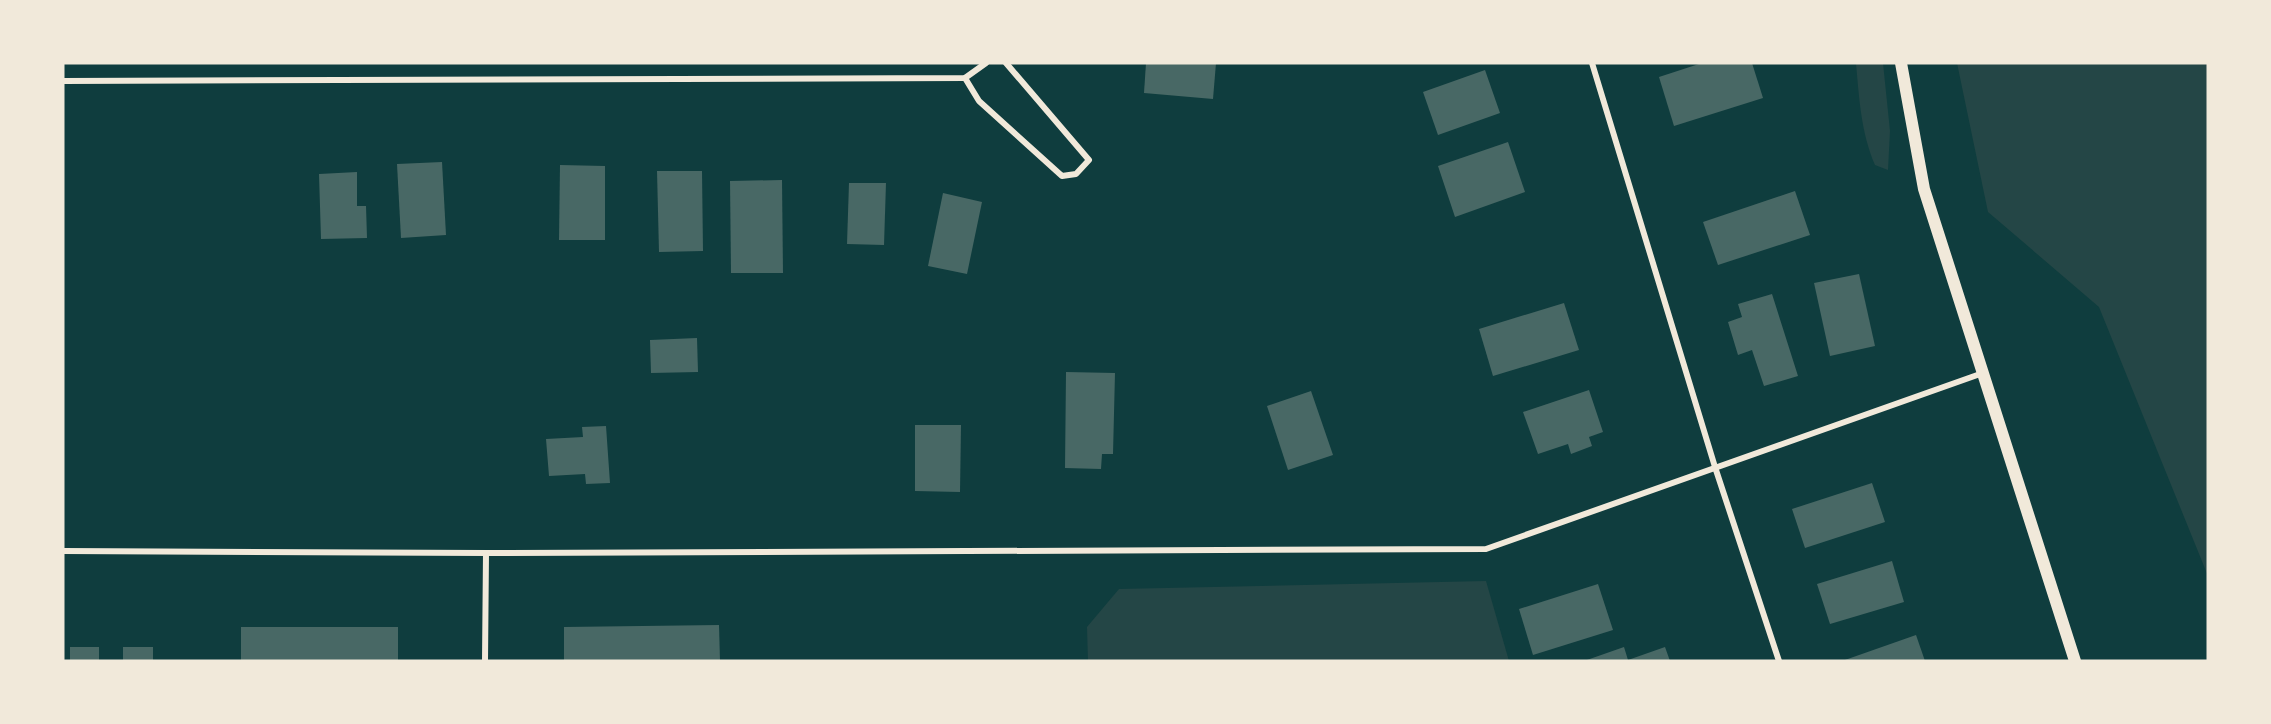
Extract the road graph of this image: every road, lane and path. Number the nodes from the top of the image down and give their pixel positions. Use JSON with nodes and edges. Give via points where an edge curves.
{"nodes":[{"id":1,"x":986,"y":63,"type":"edge"},
{"id":2,"x":1005,"y":63,"type":"edge"},
{"id":3,"x":1592,"y":63,"type":"edge"},
{"id":4,"x":1901,"y":63,"type":"edge"},
{"id":5,"x":965,"y":78,"type":"junction"},
{"id":6,"x":63,"y":81,"type":"edge"},
{"id":7,"x":1983,"y":373,"type":"junction"},
{"id":8,"x":1715,"y":467,"type":"junction"},
{"id":9,"x":63,"y":551,"type":"edge"},
{"id":10,"x":486,"y":553,"type":"junction"},
{"id":11,"x":485,"y":661,"type":"edge"},
{"id":12,"x":1779,"y":661,"type":"edge"},
{"id":13,"x":2075,"y":661,"type":"edge"}],
"edges":[{"from":1,"to":5,"type":"street"},
{"from":2,"to":5,"type":"street","via":[[1089,160],[1076,174],[1062,176],[979,101]]},
{"from":3,"to":8,"type":"street"},
{"from":4,"to":7,"type":"main road","via":[[1924,189]]},
{"from":5,"to":6,"type":"street"},
{"from":7,"to":8,"type":"street"},
{"from":7,"to":13,"type":"main road"},
{"from":8,"to":10,"type":"street","via":[[1486,549]]},
{"from":8,"to":12,"type":"street"},
{"from":9,"to":10,"type":"street"},
{"from":10,"to":11,"type":"street"}]}
